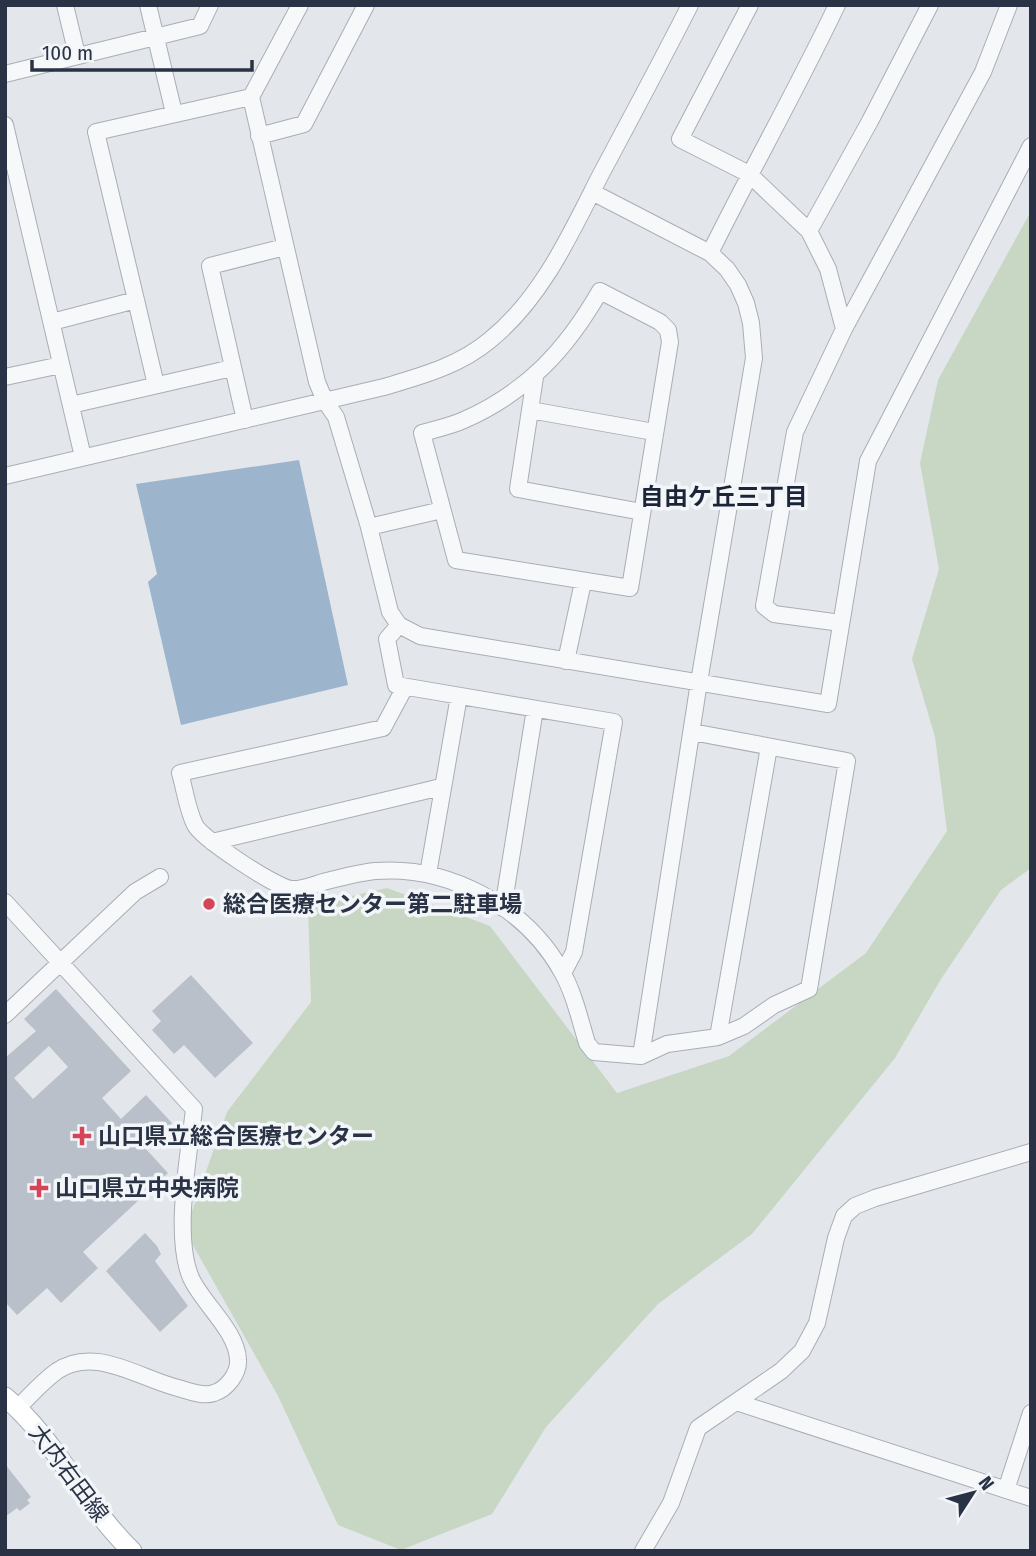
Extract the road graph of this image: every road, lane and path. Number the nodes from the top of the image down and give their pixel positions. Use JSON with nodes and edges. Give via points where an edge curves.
{"nodes":[{"id":1,"x":65,"y":5,"type":"edge"},
{"id":2,"x":148,"y":5,"type":"edge"},
{"id":3,"x":211,"y":5,"type":"edge"},
{"id":4,"x":300,"y":5,"type":"edge"},
{"id":5,"x":366,"y":5,"type":"edge"},
{"id":6,"x":690,"y":5,"type":"edge"},
{"id":7,"x":750,"y":5,"type":"edge"},
{"id":8,"x":837,"y":5,"type":"edge"},
{"id":9,"x":930,"y":5,"type":"edge"},
{"id":10,"x":1009,"y":5,"type":"edge"},
{"id":11,"x":156,"y":38,"type":"junction"},
{"id":12,"x":77,"y":55,"type":"junction"},
{"id":13,"x":5,"y":74,"type":"edge"},
{"id":14,"x":251,"y":97,"type":"junction"},
{"id":15,"x":174,"y":113,"type":"junction"},
{"id":16,"x":5,"y":125,"type":"edge"},
{"id":17,"x":259,"y":136,"type":"junction"},
{"id":18,"x":1031,"y":146,"type":"edge"},
{"id":19,"x":750,"y":174,"type":"junction"},
{"id":20,"x":592,"y":192,"type":"junction"},
{"id":21,"x":809,"y":231,"type":"junction"},
{"id":22,"x":285,"y":247,"type":"junction"},
{"id":23,"x":710,"y":253,"type":"junction"},
{"id":24,"x":136,"y":300,"type":"junction"},
{"id":25,"x":52,"y":322,"type":"junction"},
{"id":26,"x":844,"y":330,"type":"junction"},
{"id":27,"x":61,"y":365,"type":"junction"},
{"id":28,"x":232,"y":368,"type":"junction"},
{"id":29,"x":5,"y":377,"type":"edge"},
{"id":30,"x":535,"y":377,"type":"junction"},
{"id":31,"x":156,"y":385,"type":"junction"},
{"id":32,"x":325,"y":401,"type":"junction"},
{"id":33,"x":71,"y":405,"type":"junction"},
{"id":34,"x":530,"y":410,"type":"junction"},
{"id":35,"x":245,"y":420,"type":"junction"},
{"id":36,"x":654,"y":432,"type":"junction"},
{"id":37,"x":83,"y":457,"type":"junction"},
{"id":38,"x":5,"y":476,"type":"edge"},
{"id":39,"x":442,"y":510,"type":"junction"},
{"id":40,"x":642,"y":512,"type":"junction"},
{"id":41,"x":369,"y":527,"type":"junction"},
{"id":42,"x":583,"y":582,"type":"junction"},
{"id":43,"x":841,"y":623,"type":"junction"},
{"id":44,"x":399,"y":625,"type":"junction"},
{"id":45,"x":566,"y":661,"type":"junction"},
{"id":46,"x":699,"y":682,"type":"junction"},
{"id":47,"x":405,"y":687,"type":"junction"},
{"id":48,"x":459,"y":696,"type":"junction"},
{"id":49,"x":535,"y":709,"type":"junction"},
{"id":50,"x":692,"y":732,"type":"junction"},
{"id":51,"x":769,"y":747,"type":"junction"},
{"id":52,"x":442,"y":787,"type":"junction"},
{"id":53,"x":212,"y":842,"type":"junction"},
{"id":54,"x":428,"y":874,"type":"junction"},
{"id":55,"x":160,"y":877,"type":"dead end"},
{"id":56,"x":5,"y":902,"type":"edge"},
{"id":57,"x":503,"y":908,"type":"junction"},
{"id":58,"x":60,"y":962,"type":"junction"},
{"id":59,"x":563,"y":974,"type":"junction"},
{"id":60,"x":5,"y":1014,"type":"edge"},
{"id":61,"x":718,"y":1037,"type":"junction"},
{"id":62,"x":641,"y":1056,"type":"junction"},
{"id":63,"x":1031,"y":1152,"type":"edge"},
{"id":64,"x":12,"y":1402,"type":"edge"},
{"id":65,"x":736,"y":1402,"type":"junction"},
{"id":66,"x":1031,"y":1413,"type":"edge"},
{"id":67,"x":1006,"y":1490,"type":"junction"},
{"id":68,"x":1031,"y":1498,"type":"edge"},
{"id":69,"x":132,"y":1551,"type":"edge"},
{"id":70,"x":643,"y":1551,"type":"edge"}],
"edges":[{"from":1,"to":12,"type":"street"},
{"from":2,"to":11,"type":"street"},
{"from":3,"to":11,"type":"street","via":[[200,26]]},
{"from":4,"to":14,"type":"street"},
{"from":5,"to":17,"type":"street","via":[[304,124]]},
{"from":6,"to":20,"type":"street"},
{"from":7,"to":19,"type":"street","via":[[680,139]]},
{"from":8,"to":19,"type":"street"},
{"from":9,"to":21,"type":"street"},
{"from":10,"to":26,"type":"street","via":[[984,72]]},
{"from":11,"to":12,"type":"street"},
{"from":11,"to":15,"type":"street"},
{"from":12,"to":13,"type":"street"},
{"from":14,"to":15,"type":"street"},
{"from":14,"to":17,"type":"street"},
{"from":15,"to":24,"type":"street","via":[[96,132]]},
{"from":16,"to":25,"type":"street"},
{"from":17,"to":22,"type":"street"},
{"from":18,"to":43,"type":"street","via":[[868,461]]},
{"from":19,"to":21,"type":"street"},
{"from":19,"to":23,"type":"street"},
{"from":20,"to":23,"type":"street"},
{"from":20,"to":32,"type":"street","via":[[531,298],[489,342],[437,371]]},
{"from":21,"to":26,"type":"street","via":[[828,269]]},
{"from":22,"to":28,"type":"street","via":[[210,266]]},
{"from":22,"to":32,"type":"street"},
{"from":23,"to":46,"type":"street","via":[[727,269],[746,303],[754,358]]},
{"from":24,"to":25,"type":"street"},
{"from":24,"to":31,"type":"street"},
{"from":25,"to":27,"type":"street"},
{"from":26,"to":43,"type":"street","via":[[795,432],[764,606],[774,614]]},
{"from":27,"to":29,"type":"street"},
{"from":27,"to":33,"type":"street"},
{"from":28,"to":31,"type":"street"},
{"from":28,"to":35,"type":"street"},
{"from":30,"to":34,"type":"street"},
{"from":30,"to":36,"type":"street","via":[[582,324],[600,291],[667,330],[670,342]]},
{"from":30,"to":39,"type":"street","via":[[463,421],[422,433]]},
{"from":31,"to":33,"type":"street"},
{"from":32,"to":35,"type":"street"},
{"from":32,"to":41,"type":"street","via":[[336,417]]},
{"from":33,"to":37,"type":"street"},
{"from":34,"to":36,"type":"street"},
{"from":34,"to":40,"type":"street","via":[[518,489]]},
{"from":35,"to":37,"type":"street"},
{"from":36,"to":40,"type":"street"},
{"from":37,"to":38,"type":"street"},
{"from":39,"to":41,"type":"street"},
{"from":39,"to":42,"type":"street","via":[[456,560]]},
{"from":40,"to":42,"type":"street","via":[[630,588]]},
{"from":41,"to":44,"type":"street","via":[[390,612]]},
{"from":42,"to":45,"type":"street"},
{"from":43,"to":46,"type":"street","via":[[828,705]]},
{"from":44,"to":45,"type":"street","via":[[420,636]]},
{"from":44,"to":47,"type":"street","via":[[387,639],[396,685]]},
{"from":45,"to":46,"type":"street"},
{"from":46,"to":50,"type":"street"},
{"from":47,"to":48,"type":"street"},
{"from":47,"to":53,"type":"street","via":[[383,728],[180,774],[195,827]]},
{"from":48,"to":49,"type":"street"},
{"from":48,"to":52,"type":"street"},
{"from":49,"to":57,"type":"street"},
{"from":49,"to":59,"type":"street","via":[[614,722],[574,951]]},
{"from":50,"to":51,"type":"street"},
{"from":50,"to":62,"type":"street"},
{"from":51,"to":61,"type":"street"},
{"from":51,"to":61,"type":"street","via":[[847,761],[809,989]]},
{"from":52,"to":53,"type":"street"},
{"from":52,"to":54,"type":"street"},
{"from":53,"to":54,"type":"street","via":[[257,874],[291,889],[372,871]]},
{"from":54,"to":57,"type":"street","via":[[473,890]]},
{"from":55,"to":58,"type":"street","via":[[135,892]]},
{"from":56,"to":58,"type":"street"},
{"from":57,"to":59,"type":"street","via":[[529,928]]},
{"from":58,"to":60,"type":"street"},
{"from":58,"to":64,"type":"street","via":[[194,1109],[182,1236],[185,1261],[235,1347],[237,1371],[221,1389],[201,1394],[111,1364],[76,1362]]},
{"from":59,"to":62,"type":"street","via":[[594,1052]]},
{"from":61,"to":62,"type":"street","via":[[667,1044]]},
{"from":63,"to":65,"type":"street","via":[[855,1206],[844,1216],[836,1238],[810,1339],[780,1371]]},
{"from":64,"to":69,"type":"main road","name":"大内右田線","via":[[46,1438]]},
{"from":65,"to":67,"type":"street"},
{"from":65,"to":70,"type":"street","via":[[698,1428],[671,1503]]},
{"from":66,"to":67,"type":"street"},
{"from":67,"to":68,"type":"street"}]}
